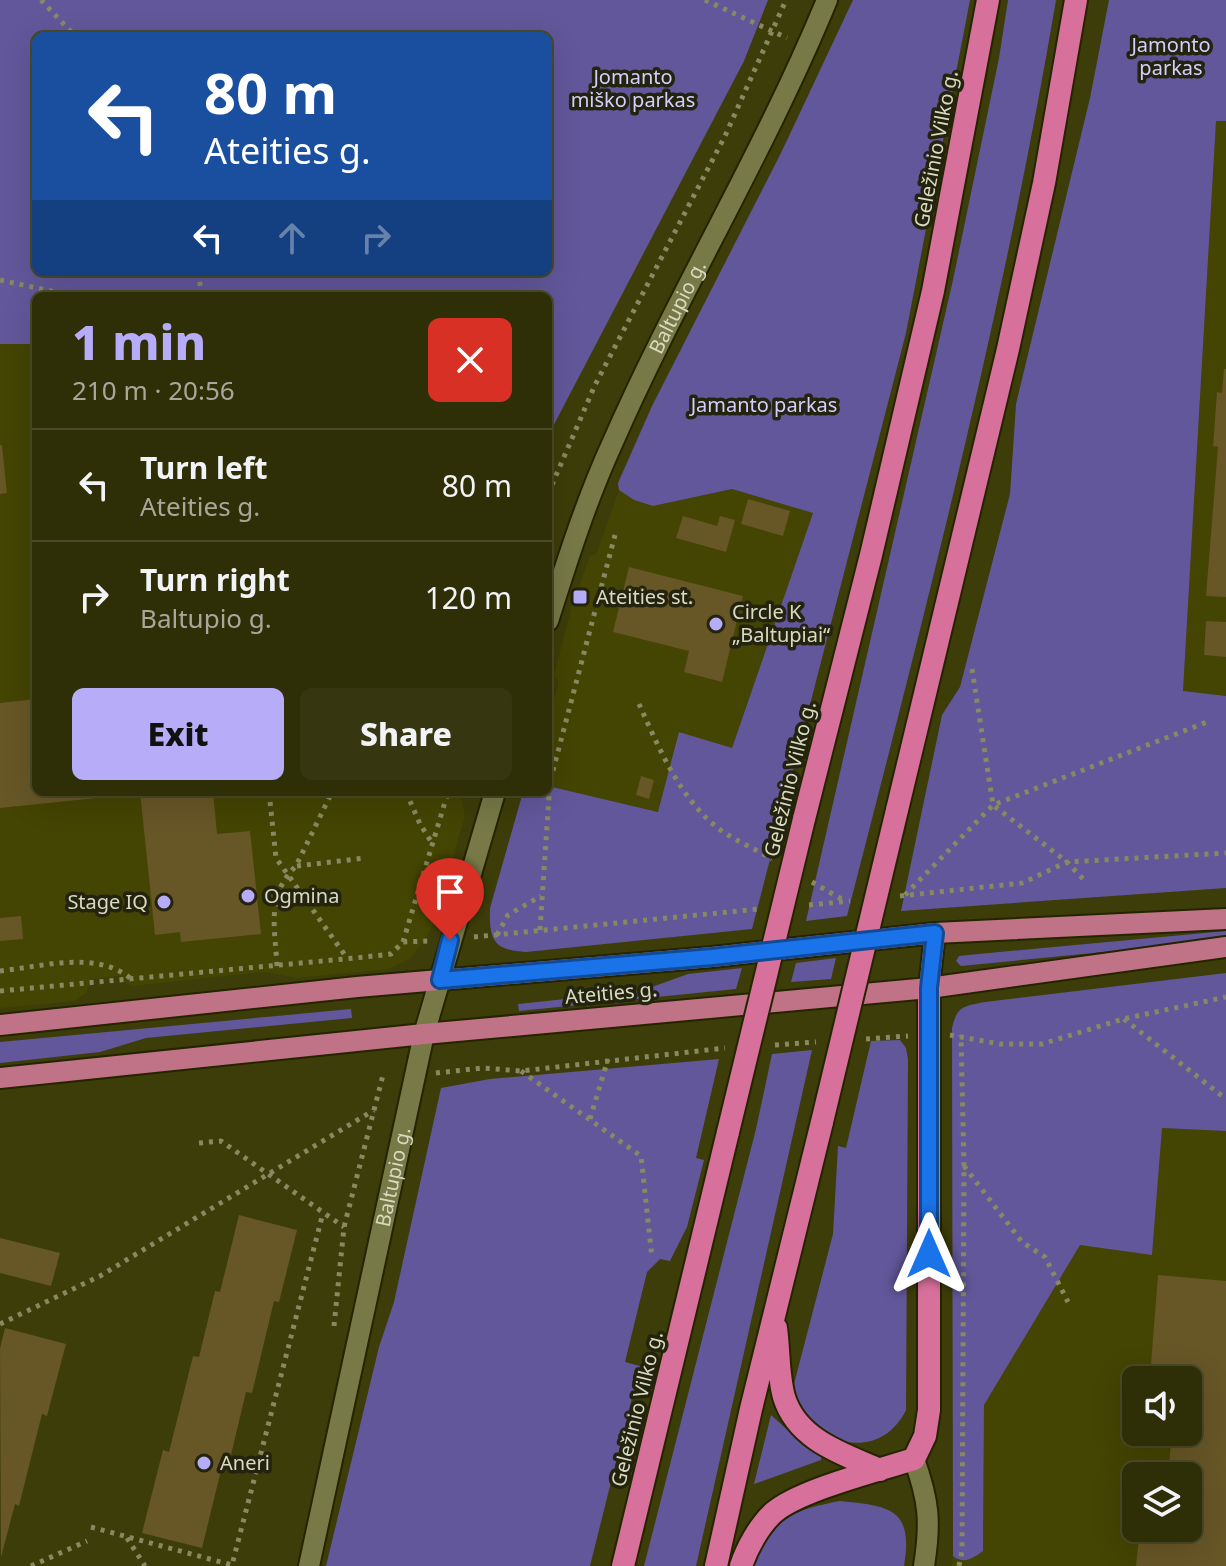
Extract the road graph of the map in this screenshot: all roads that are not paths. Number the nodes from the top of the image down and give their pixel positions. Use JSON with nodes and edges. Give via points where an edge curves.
{"nodes":[{"id":1,"x":827,"y":0,"type":"edge"},
{"id":2,"x":988,"y":0,"type":"edge"},
{"id":3,"x":1076,"y":0,"type":"edge"},
{"id":4,"x":552,"y":609,"type":"edge"},
{"id":5,"x":494,"y":796,"type":"edge"},
{"id":6,"x":1226,"y":919,"type":"edge"},
{"id":7,"x":935,"y":933,"type":"junction"},
{"id":8,"x":1226,"y":947,"type":"edge"},
{"id":9,"x":440,"y":980,"type":"junction"},
{"id":10,"x":929,"y":988,"type":"junction"},
{"id":11,"x":0,"y":1025,"type":"edge"},
{"id":12,"x":424,"y":1034,"type":"junction"},
{"id":13,"x":0,"y":1078,"type":"edge"},
{"id":14,"x":775,"y":1315,"type":"junction"},
{"id":15,"x":914,"y":1459,"type":"junction"},
{"id":16,"x":880,"y":1470,"type":"junction"},
{"id":17,"x":309,"y":1566,"type":"edge"},
{"id":18,"x":623,"y":1566,"type":"edge"},
{"id":19,"x":716,"y":1566,"type":"edge"},
{"id":20,"x":741,"y":1566,"type":"edge"},
{"id":21,"x":924,"y":1566,"type":"edge"}],
"edges":[{"from":1,"to":4,"type":"street","name":"Baltupio g.","via":[[771,126],[611,445]]},
{"from":2,"to":18,"type":"highway","name":"Geležinio Vilko g.","bridge":true,"via":[[933,291]]},
{"from":3,"to":14,"type":"highway","bridge":true,"via":[[1011,334]]},
{"from":5,"to":9,"type":"street","name":"Baltupio g."},
{"from":6,"to":7,"type":"main road","name":"Ateities g."},
{"from":7,"to":9,"type":"main road","name":"Ateities g."},
{"from":7,"to":10,"type":"main road"},
{"from":8,"to":10,"type":"main road","name":"Ateities g."},
{"from":9,"to":11,"type":"main road","name":"Ateities g."},
{"from":9,"to":12,"type":"street","name":"Baltupio g."},
{"from":10,"to":12,"type":"main road","name":"Ateities g."},
{"from":10,"to":15,"type":"highway","via":[[929,1410]]},
{"from":12,"to":13,"type":"main road","name":"Ateities g."},
{"from":12,"to":17,"type":"street","name":"Baltupio g."},
{"from":14,"to":16,"type":"highway","via":[[784,1397],[796,1421],[834,1451]]},
{"from":14,"to":19,"type":"highway"},
{"from":15,"to":16,"type":"highway"},
{"from":15,"to":21,"type":"street","via":[[929,1516]]},
{"from":16,"to":20,"type":"highway","via":[[796,1498],[773,1513]]}]}
